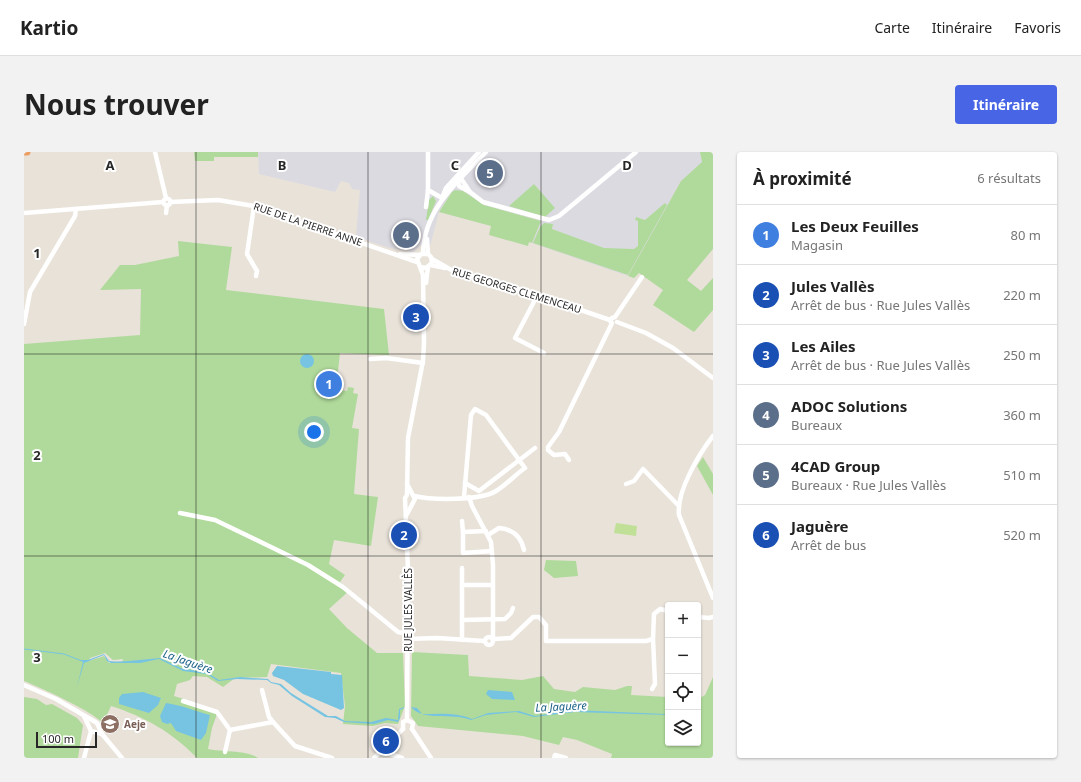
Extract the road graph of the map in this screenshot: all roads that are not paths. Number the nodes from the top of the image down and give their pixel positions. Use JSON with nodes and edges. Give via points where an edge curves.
{"nodes":[{"id":1,"x":24,"y":152,"type":"edge"},
{"id":2,"x":27,"y":152,"type":"edge"},
{"id":3,"x":155,"y":152,"type":"edge"},
{"id":4,"x":428,"y":152,"type":"edge"},
{"id":5,"x":479,"y":152,"type":"edge"},
{"id":6,"x":486,"y":152,"type":"edge"},
{"id":7,"x":636,"y":152,"type":"edge"},
{"id":8,"x":458,"y":179,"type":"junction"},
{"id":9,"x":428,"y":190,"type":"junction"},
{"id":10,"x":442,"y":198,"type":"junction"},
{"id":11,"x":166,"y":202,"type":"junction"},
{"id":12,"x":254,"y":206,"type":"junction"},
{"id":13,"x":426,"y":207,"type":"dead end"},
{"id":14,"x":76,"y":209,"type":"junction"},
{"id":15,"x":166,"y":212,"type":"dead end"},
{"id":16,"x":24,"y":213,"type":"edge"},
{"id":17,"x":396,"y":254,"type":"junction"},
{"id":18,"x":424,"y":254,"type":"junction"},
{"id":19,"x":432,"y":259,"type":"junction"},
{"id":20,"x":417,"y":262,"type":"junction"},
{"id":21,"x":430,"y":266,"type":"junction"},
{"id":22,"x":421,"y":267,"type":"junction"},
{"id":23,"x":447,"y":268,"type":"junction"},
{"id":24,"x":256,"y":276,"type":"dead end"},
{"id":25,"x":642,"y":277,"type":"dead end"},
{"id":26,"x":425,"y":293,"type":"junction"},
{"id":27,"x":537,"y":296,"type":"junction"},
{"id":28,"x":614,"y":320,"type":"junction"},
{"id":29,"x":24,"y":324,"type":"edge"},
{"id":30,"x":544,"y":353,"type":"dead end"},
{"id":31,"x":370,"y":359,"type":"dead end"},
{"id":32,"x":423,"y":363,"type":"junction"},
{"id":33,"x":713,"y":378,"type":"edge"},
{"id":34,"x":713,"y":436,"type":"edge"},
{"id":35,"x":535,"y":448,"type":"dead end"},
{"id":36,"x":519,"y":460,"type":"junction"},
{"id":37,"x":569,"y":460,"type":"dead end"},
{"id":38,"x":465,"y":483,"type":"junction"},
{"id":39,"x":626,"y":484,"type":"dead end"},
{"id":40,"x":411,"y":495,"type":"junction"},
{"id":41,"x":467,"y":497,"type":"junction"},
{"id":42,"x":426,"y":498,"type":"junction"},
{"id":43,"x":406,"y":502,"type":"junction"},
{"id":44,"x":413,"y":503,"type":"junction"},
{"id":45,"x":678,"y":505,"type":"junction"},
{"id":46,"x":180,"y":513,"type":"dead end"},
{"id":47,"x":406,"y":515,"type":"junction"},
{"id":48,"x":462,"y":521,"type":"dead end"},
{"id":49,"x":463,"y":532,"type":"junction"},
{"id":50,"x":487,"y":533,"type":"junction"},
{"id":51,"x":524,"y":550,"type":"dead end"},
{"id":52,"x":492,"y":552,"type":"junction"},
{"id":53,"x":462,"y":568,"type":"dead end"},
{"id":54,"x":462,"y":585,"type":"junction"},
{"id":55,"x":493,"y":585,"type":"junction"},
{"id":56,"x":713,"y":598,"type":"edge"},
{"id":57,"x":513,"y":608,"type":"dead end"},
{"id":58,"x":665,"y":610,"type":"edge"},
{"id":59,"x":701,"y":617,"type":"edge"},
{"id":60,"x":713,"y":617,"type":"edge"},
{"id":61,"x":462,"y":620,"type":"junction"},
{"id":62,"x":492,"y":620,"type":"junction"},
{"id":63,"x":408,"y":637,"type":"junction"},
{"id":64,"x":493,"y":638,"type":"junction"},
{"id":65,"x":653,"y":639,"type":"junction"},
{"id":66,"x":462,"y":640,"type":"junction"},
{"id":67,"x":24,"y":685,"type":"edge"},
{"id":68,"x":652,"y":689,"type":"dead end"},
{"id":69,"x":262,"y":690,"type":"dead end"},
{"id":70,"x":183,"y":701,"type":"dead end"},
{"id":71,"x":407,"y":720,"type":"junction"},
{"id":72,"x":273,"y":722,"type":"junction"},
{"id":73,"x":91,"y":723,"type":"junction"},
{"id":74,"x":98,"y":729,"type":"junction"},
{"id":75,"x":403,"y":729,"type":"junction"},
{"id":76,"x":412,"y":729,"type":"junction"},
{"id":77,"x":230,"y":730,"type":"junction"},
{"id":78,"x":91,"y":731,"type":"junction"},
{"id":79,"x":225,"y":752,"type":"dead end"},
{"id":80,"x":390,"y":754,"type":"dead end"},
{"id":81,"x":84,"y":758,"type":"edge"},
{"id":82,"x":122,"y":758,"type":"edge"},
{"id":83,"x":332,"y":758,"type":"edge"},
{"id":84,"x":374,"y":758,"type":"edge"},
{"id":85,"x":402,"y":758,"type":"edge"},
{"id":86,"x":431,"y":758,"type":"edge"},
{"id":87,"x":554,"y":758,"type":"edge"},
{"id":88,"x":566,"y":758,"type":"edge"}],
"edges":[{"from":1,"to":2,"type":"highway"},
{"from":3,"to":11,"type":"street"},
{"from":4,"to":9,"type":"street"},
{"from":5,"to":8,"type":"street"},
{"from":6,"to":8,"type":"street"},
{"from":7,"to":8,"type":"street","via":[[559,216],[549,220],[481,201],[458,186]]},
{"from":8,"to":10,"type":"street","via":[[446,188]]},
{"from":9,"to":10,"type":"street"},
{"from":9,"to":13,"type":"street"},
{"from":10,"to":18,"type":"street","via":[[431,220]]},
{"from":11,"to":12,"type":"street","name":"RUE DE LA PIERRE ANNE","via":[[218,200]]},
{"from":11,"to":14,"type":"street","name":"RUE DE LA PIERRE ANNE"},
{"from":11,"to":15,"type":"street"},
{"from":12,"to":17,"type":"street","name":"RUE DE LA PIERRE ANNE"},
{"from":12,"to":24,"type":"street","via":[[247,254],[257,271]]},
{"from":14,"to":16,"type":"street","name":"RUE DE LA PIERRE ANNE"},
{"from":14,"to":29,"type":"street","via":[[76,216],[30,292]]},
{"from":17,"to":18,"type":"street","name":"RUE DE LA PIERRE ANNE"},
{"from":17,"to":20,"type":"street","name":"RUE DE LA PIERRE ANNE"},
{"from":18,"to":19,"type":"street"},
{"from":18,"to":20,"type":"street"},
{"from":19,"to":21,"type":"street"},
{"from":19,"to":23,"type":"street","name":"RUE GEORGES CLEMENCEAU"},
{"from":20,"to":22,"type":"street"},
{"from":21,"to":22,"type":"street","name":"RUE GEORGES CLEMENCEAU"},
{"from":21,"to":23,"type":"street","name":"RUE GEORGES CLEMENCEAU"},
{"from":21,"to":26,"type":"street"},
{"from":22,"to":26,"type":"street"},
{"from":23,"to":27,"type":"street","name":"RUE GEORGES CLEMENCEAU"},
{"from":25,"to":28,"type":"street"},
{"from":26,"to":32,"type":"street"},
{"from":27,"to":28,"type":"street","name":"RUE GEORGES CLEMENCEAU"},
{"from":27,"to":30,"type":"street","via":[[514,338]]},
{"from":28,"to":33,"type":"street","name":"RUE GEORGES CLEMENCEAU","via":[[673,348]]},
{"from":28,"to":37,"type":"street","via":[[559,432],[548,447],[554,455],[566,454]]},
{"from":31,"to":32,"type":"street","via":[[386,358]]},
{"from":32,"to":40,"type":"street","via":[[408,431],[406,481]]},
{"from":34,"to":45,"type":"street","via":[[696,461]]},
{"from":35,"to":36,"type":"street"},
{"from":36,"to":38,"type":"street","via":[[479,490]]},
{"from":36,"to":38,"type":"street","via":[[486,415],[473,410]]},
{"from":36,"to":41,"type":"street","via":[[525,468],[496,491],[487,495]]},
{"from":38,"to":41,"type":"street"},
{"from":39,"to":45,"type":"street","via":[[634,481],[643,469]]},
{"from":40,"to":42,"type":"street"},
{"from":40,"to":43,"type":"street","name":"RUE JULES VALLÈS","via":[[405,498]]},
{"from":40,"to":44,"type":"street"},
{"from":41,"to":42,"type":"street"},
{"from":41,"to":50,"type":"street"},
{"from":42,"to":44,"type":"street"},
{"from":43,"to":44,"type":"street"},
{"from":43,"to":47,"type":"street","name":"RUE JULES VALLÈS"},
{"from":44,"to":47,"type":"street","name":"RUE JULES VALLÈS"},
{"from":45,"to":56,"type":"street","via":[[684,528]]},
{"from":46,"to":63,"type":"street","via":[[215,520],[308,565],[343,587],[398,632]]},
{"from":47,"to":63,"type":"street","name":"RUE JULES VALLÈS"},
{"from":48,"to":49,"type":"street"},
{"from":49,"to":50,"type":"street"},
{"from":49,"to":52,"type":"street","via":[[463,553]]},
{"from":50,"to":51,"type":"street","via":[[499,528],[513,531],[523,543]]},
{"from":50,"to":52,"type":"street"},
{"from":52,"to":55,"type":"street"},
{"from":53,"to":54,"type":"street"},
{"from":54,"to":55,"type":"street"},
{"from":54,"to":61,"type":"street"},
{"from":55,"to":62,"type":"street"},
{"from":57,"to":62,"type":"street","via":[[504,619]]},
{"from":58,"to":65,"type":"street","via":[[660,609],[654,614]]},
{"from":59,"to":60,"type":"street"},
{"from":61,"to":62,"type":"street"},
{"from":61,"to":66,"type":"street"},
{"from":62,"to":64,"type":"street"},
{"from":63,"to":66,"type":"street"},
{"from":63,"to":71,"type":"street","name":"RUE JULES VALLÈS"},
{"from":64,"to":65,"type":"street","via":[[511,638],[533,617],[539,616],[546,625],[546,641]]},
{"from":64,"to":66,"type":"street","via":[[484,641]]},
{"from":65,"to":68,"type":"street","via":[[655,684]]},
{"from":67,"to":73,"type":"street","via":[[56,699],[83,715]]},
{"from":69,"to":72,"type":"street","via":[[269,717]]},
{"from":70,"to":77,"type":"street","via":[[217,712]]},
{"from":71,"to":75,"type":"street","via":[[403,722]]},
{"from":71,"to":76,"type":"street","via":[[412,722]]},
{"from":72,"to":77,"type":"street"},
{"from":72,"to":83,"type":"street","via":[[295,746]]},
{"from":73,"to":74,"type":"street","via":[[98,724]]},
{"from":73,"to":78,"type":"street"},
{"from":74,"to":78,"type":"street"},
{"from":74,"to":82,"type":"street"},
{"from":75,"to":76,"type":"street"},
{"from":75,"to":84,"type":"street"},
{"from":76,"to":86,"type":"street"},
{"from":77,"to":79,"type":"street"},
{"from":78,"to":81,"type":"street"},
{"from":80,"to":85,"type":"street"},
{"from":87,"to":88,"type":"street","via":[[555,755]]}]}
